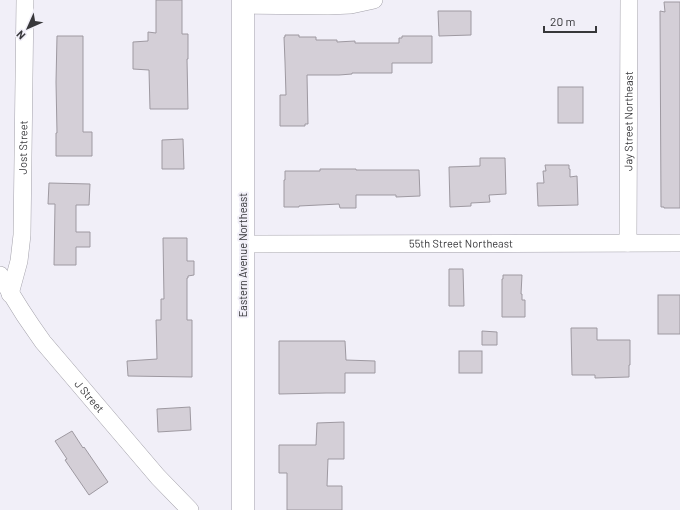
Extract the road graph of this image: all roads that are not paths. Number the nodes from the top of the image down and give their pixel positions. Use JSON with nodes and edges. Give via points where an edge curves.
{"nodes":[{"id":1,"x":25,"y":0,"type":"edge"},
{"id":2,"x":374,"y":0,"type":"edge"},
{"id":3,"x":629,"y":0,"type":"edge"},
{"id":4,"x":243,"y":2,"type":"edge"},
{"id":5,"x":628,"y":243,"type":"junction"},
{"id":6,"x":680,"y":243,"type":"edge"},
{"id":7,"x":243,"y":244,"type":"junction"},
{"id":8,"x":0,"y":275,"type":"edge"},
{"id":9,"x":10,"y":294,"type":"junction"},
{"id":10,"x":190,"y":510,"type":"edge"},
{"id":11,"x":243,"y":510,"type":"edge"}],
"edges":[{"from":1,"to":9,"type":"street","name":"Jost Street","via":[[22,235],[19,261]]},
{"from":2,"to":4,"type":"street","via":[[328,6]]},
{"from":3,"to":5,"type":"street","name":"Jay Street Northeast"},
{"from":4,"to":7,"type":"main road","name":"Eastern Avenue Northeast"},
{"from":5,"to":6,"type":"street","name":"55th Street Northeast"},
{"from":5,"to":7,"type":"street","name":"55th Street Northeast"},
{"from":7,"to":11,"type":"main road","name":"Eastern Avenue Northeast"},
{"from":8,"to":9,"type":"street","name":"J Street"},
{"from":9,"to":10,"type":"street","name":"J Street","via":[[43,342],[158,477]]}]}
